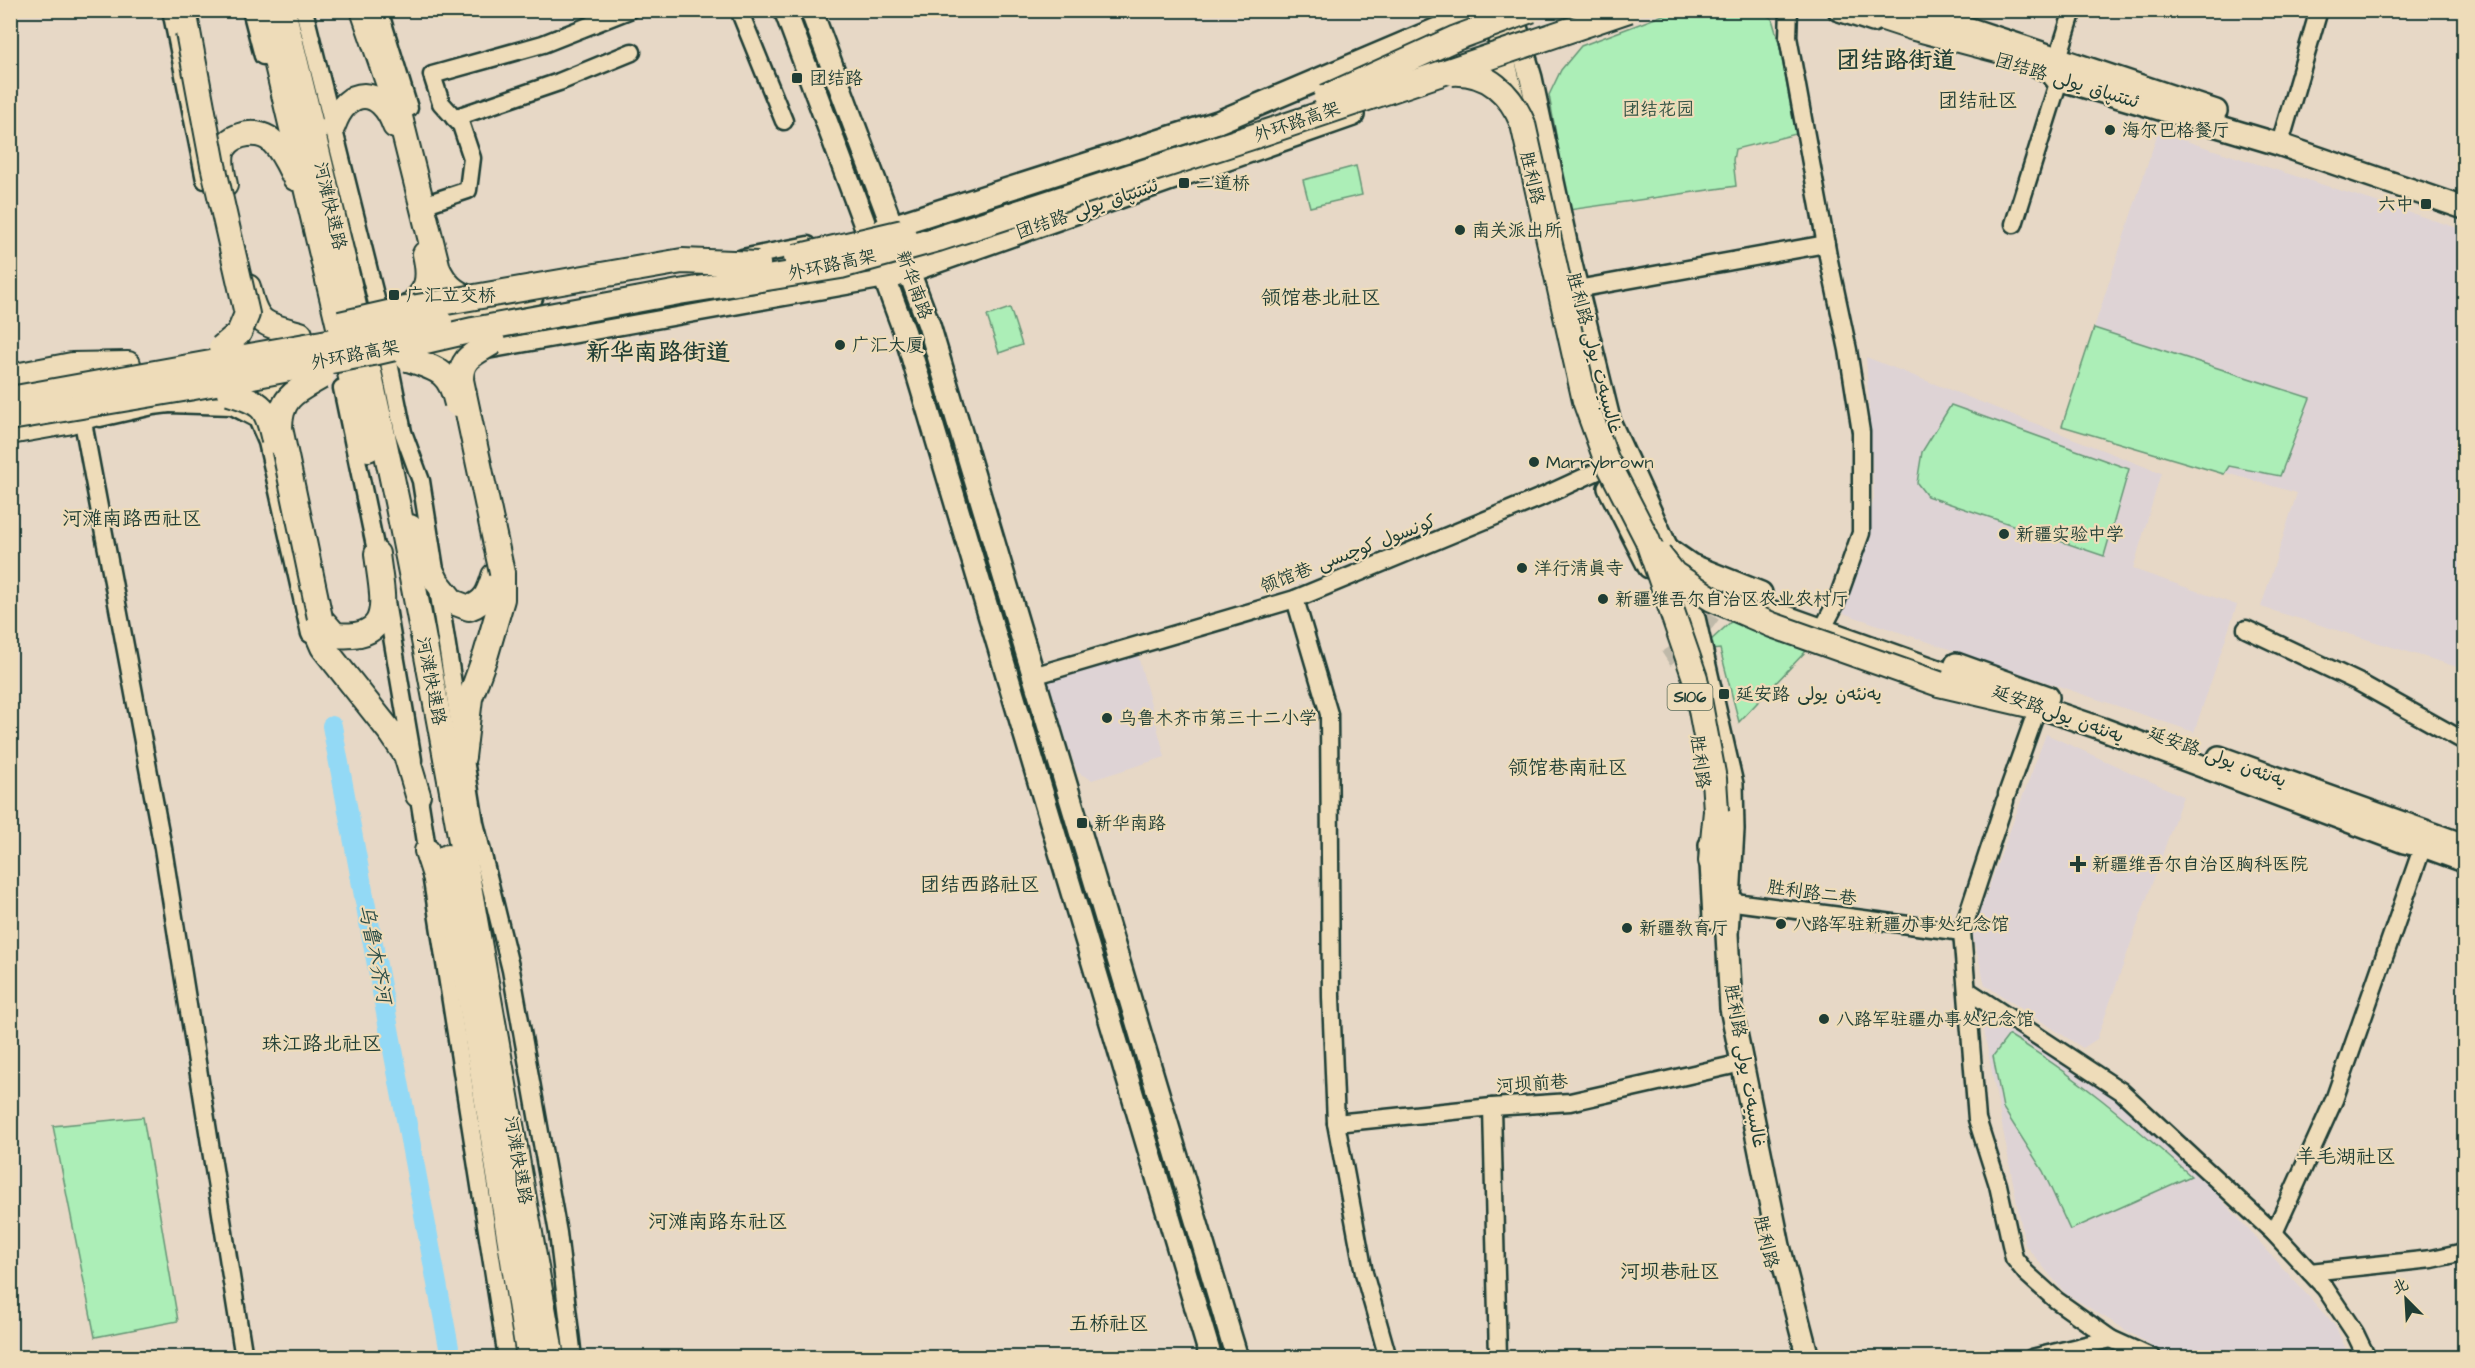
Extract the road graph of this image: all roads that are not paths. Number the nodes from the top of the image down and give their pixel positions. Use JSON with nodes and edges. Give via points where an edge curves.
{"nodes":[{"id":1,"x":171,"y":10,"type":"edge"},
{"id":2,"x":251,"y":10,"type":"edge"},
{"id":3,"x":264,"y":10,"type":"edge"},
{"id":4,"x":283,"y":10,"type":"edge"},
{"id":5,"x":304,"y":10,"type":"edge"},
{"id":6,"x":363,"y":10,"type":"edge"},
{"id":7,"x":379,"y":10,"type":"edge"},
{"id":8,"x":629,"y":10,"type":"edge"},
{"id":9,"x":739,"y":10,"type":"edge"},
{"id":10,"x":785,"y":10,"type":"edge"},
{"id":11,"x":811,"y":10,"type":"edge"},
{"id":12,"x":1482,"y":10,"type":"edge"},
{"id":13,"x":1492,"y":10,"type":"edge"},
{"id":14,"x":1511,"y":10,"type":"edge"},
{"id":15,"x":1531,"y":10,"type":"edge"},
{"id":16,"x":1587,"y":10,"type":"edge"},
{"id":17,"x":1789,"y":10,"type":"edge"},
{"id":18,"x":1839,"y":10,"type":"edge"},
{"id":19,"x":1859,"y":10,"type":"edge"},
{"id":20,"x":2073,"y":10,"type":"edge"},
{"id":21,"x":2319,"y":10,"type":"edge"},
{"id":22,"x":1627,"y":11,"type":"edge"},
{"id":23,"x":1914,"y":19,"type":"edge"},
{"id":24,"x":186,"y":21,"type":"edge"},
{"id":25,"x":633,"y":52,"type":"dead end"},
{"id":26,"x":1514,"y":54,"type":"junction"},
{"id":27,"x":2058,"y":58,"type":"junction"},
{"id":28,"x":1423,"y":80,"type":"junction"},
{"id":29,"x":2065,"y":81,"type":"junction"},
{"id":30,"x":1326,"y":97,"type":"junction"},
{"id":31,"x":338,"y":117,"type":"junction"},
{"id":32,"x":454,"y":118,"type":"junction"},
{"id":33,"x":784,"y":121,"type":"dead end"},
{"id":34,"x":2283,"y":133,"type":"junction"},
{"id":35,"x":297,"y":184,"type":"junction"},
{"id":36,"x":2464,"y":194,"type":"edge"},
{"id":37,"x":432,"y":202,"type":"junction"},
{"id":38,"x":2464,"y":208,"type":"edge"},
{"id":39,"x":2014,"y":224,"type":"dead end"},
{"id":40,"x":892,"y":227,"type":"junction"},
{"id":41,"x":868,"y":233,"type":"junction"},
{"id":42,"x":1826,"y":244,"type":"junction"},
{"id":43,"x":758,"y":264,"type":"junction"},
{"id":44,"x":810,"y":271,"type":"junction"},
{"id":45,"x":909,"y":272,"type":"junction"},
{"id":46,"x":885,"y":279,"type":"junction"},
{"id":47,"x":1577,"y":289,"type":"junction"},
{"id":48,"x":470,"y":298,"type":"junction"},
{"id":49,"x":377,"y":303,"type":"junction"},
{"id":50,"x":508,"y":304,"type":"junction"},
{"id":51,"x":406,"y":309,"type":"junction"},
{"id":52,"x":328,"y":326,"type":"junction"},
{"id":53,"x":300,"y":334,"type":"junction"},
{"id":54,"x":493,"y":342,"type":"junction"},
{"id":55,"x":230,"y":348,"type":"junction"},
{"id":56,"x":408,"y":359,"type":"junction"},
{"id":57,"x":129,"y":364,"type":"junction"},
{"id":58,"x":10,"y":377,"type":"edge"},
{"id":59,"x":321,"y":377,"type":"junction"},
{"id":60,"x":393,"y":378,"type":"junction"},
{"id":61,"x":10,"y":386,"type":"edge"},
{"id":62,"x":343,"y":392,"type":"junction"},
{"id":63,"x":10,"y":393,"type":"edge"},
{"id":64,"x":229,"y":393,"type":"junction"},
{"id":65,"x":10,"y":399,"type":"edge"},
{"id":66,"x":169,"y":404,"type":"junction"},
{"id":67,"x":113,"y":408,"type":"junction"},
{"id":68,"x":10,"y":418,"type":"edge"},
{"id":69,"x":83,"y":422,"type":"junction"},
{"id":70,"x":10,"y":424,"type":"edge"},
{"id":71,"x":10,"y":434,"type":"edge"},
{"id":72,"x":1600,"y":470,"type":"junction"},
{"id":73,"x":396,"y":498,"type":"junction"},
{"id":74,"x":989,"y":526,"type":"junction"},
{"id":75,"x":965,"y":533,"type":"junction"},
{"id":76,"x":1647,"y":539,"type":"junction"},
{"id":77,"x":1668,"y":549,"type":"junction"},
{"id":78,"x":378,"y":554,"type":"junction"},
{"id":79,"x":1650,"y":569,"type":"junction"},
{"id":80,"x":498,"y":574,"type":"junction"},
{"id":81,"x":1682,"y":581,"type":"junction"},
{"id":82,"x":437,"y":582,"type":"junction"},
{"id":83,"x":1295,"y":599,"type":"junction"},
{"id":84,"x":316,"y":620,"type":"junction"},
{"id":85,"x":1826,"y":623,"type":"junction"},
{"id":86,"x":2246,"y":629,"type":"dead end"},
{"id":87,"x":340,"y":669,"type":"junction"},
{"id":88,"x":1034,"y":676,"type":"junction"},
{"id":89,"x":2038,"y":707,"type":"junction"},
{"id":90,"x":2464,"y":741,"type":"edge"},
{"id":91,"x":464,"y":757,"type":"junction"},
{"id":92,"x":418,"y":795,"type":"junction"},
{"id":93,"x":474,"y":823,"type":"junction"},
{"id":94,"x":2464,"y":845,"type":"edge"},
{"id":95,"x":2422,"y":846,"type":"junction"},
{"id":96,"x":427,"y":851,"type":"junction"},
{"id":97,"x":1711,"y":861,"type":"junction"},
{"id":98,"x":2464,"y":861,"type":"edge"},
{"id":99,"x":1727,"y":901,"type":"junction"},
{"id":100,"x":1962,"y":932,"type":"junction"},
{"id":101,"x":476,"y":974,"type":"junction"},
{"id":102,"x":1967,"y":990,"type":"junction"},
{"id":103,"x":1729,"y":1066,"type":"junction"},
{"id":104,"x":1492,"y":1107,"type":"junction"},
{"id":105,"x":1336,"y":1123,"type":"junction"},
{"id":106,"x":2274,"y":1233,"type":"junction"},
{"id":107,"x":2464,"y":1252,"type":"edge"},
{"id":108,"x":524,"y":1261,"type":"junction"},
{"id":109,"x":2310,"y":1272,"type":"junction"},
{"id":110,"x":2111,"y":1339,"type":"junction"},
{"id":111,"x":244,"y":1358,"type":"edge"},
{"id":112,"x":507,"y":1358,"type":"edge"},
{"id":113,"x":519,"y":1358,"type":"edge"},
{"id":114,"x":529,"y":1358,"type":"edge"},
{"id":115,"x":552,"y":1358,"type":"edge"},
{"id":116,"x":565,"y":1358,"type":"edge"},
{"id":117,"x":573,"y":1358,"type":"edge"},
{"id":118,"x":1211,"y":1358,"type":"edge"},
{"id":119,"x":1237,"y":1358,"type":"edge"},
{"id":120,"x":1388,"y":1358,"type":"edge"},
{"id":121,"x":1498,"y":1358,"type":"edge"},
{"id":122,"x":1794,"y":1358,"type":"edge"},
{"id":123,"x":1808,"y":1358,"type":"edge"},
{"id":124,"x":2032,"y":1358,"type":"edge"},
{"id":125,"x":2153,"y":1358,"type":"edge"},
{"id":126,"x":2367,"y":1358,"type":"edge"}],
"edges":[{"from":1,"to":55,"type":"street","via":[[234,311]]},
{"from":2,"to":35,"type":"street"},
{"from":3,"to":101,"type":"highway","name":"河滩快速路","via":[[368,444]]},
{"from":4,"to":73,"type":"highway","name":"河滩快速路"},
{"from":5,"to":31,"type":"street"},
{"from":6,"to":48,"type":"highway","via":[[400,117],[438,269],[444,282],[459,295]]},
{"from":7,"to":37,"type":"street"},
{"from":8,"to":32,"type":"street","via":[[543,44],[432,75],[441,103]]},
{"from":9,"to":33,"type":"street"},
{"from":10,"to":41,"type":"main road","name":"新华南路"},
{"from":11,"to":40,"type":"main road","name":"新华南路"},
{"from":12,"to":40,"type":"main road","via":[[1218,122]]},
{"from":13,"to":26,"type":"main road","name":"胜利路","number":"S106"},
{"from":14,"to":26,"type":"main road","name":"胜利路 غالىبىيەت يولى","number":"S106"},
{"from":15,"to":30,"type":"highway","bridge":true,"via":[[1456,38]]},
{"from":16,"to":30,"type":"highway","name":"外环路高架","bridge":true},
{"from":17,"to":42,"type":"street","via":[[1788,37]]},
{"from":18,"to":29,"type":"main road","name":"团结路 ئىتتىپاق يولى"},
{"from":19,"to":23,"type":"highway"},
{"from":20,"to":27,"type":"street"},
{"from":21,"to":34,"type":"street"},
{"from":22,"to":26,"type":"main road","name":"团结路 ئىتتىپاق يولى"},
{"from":22,"to":28,"type":"highway","name":"外环路高架","bridge":true},
{"from":23,"to":27,"type":"main road","name":"团结路 ئىتتىپاق يولى"},
{"from":23,"to":29,"type":"highway","via":[[2020,56]]},
{"from":24,"to":55,"type":"highway","bridge":true,"via":[[247,314]]},
{"from":25,"to":32,"type":"street"},
{"from":26,"to":45,"type":"main road","name":"团结路 ئىتتىپاق يولى"},
{"from":26,"to":47,"type":"main road","name":"胜利路 غالىبىيەت يولى","number":"S106","via":[[1531,78]]},
{"from":26,"to":72,"type":"main road","name":"胜利路","number":"S106","via":[[1567,331],[1575,395]]},
{"from":27,"to":34,"type":"main road","name":"团结路 ئىتتىپاق يولى"},
{"from":28,"to":44,"type":"highway","name":"外环路高架","bridge":true,"via":[[938,239]]},
{"from":28,"to":76,"type":"highway","bridge":true,"via":[[1464,73],[1484,78],[1502,89],[1515,105],[1523,124],[1586,401],[1606,459]]},
{"from":29,"to":38,"type":"main road","name":"团结路 ئىتتىپاق يولى","via":[[2278,144]]},
{"from":29,"to":39,"type":"street"},
{"from":30,"to":43,"type":"highway","name":"外环路高架","bridge":true,"via":[[933,225]]},
{"from":31,"to":49,"type":"street"},
{"from":31,"to":51,"type":"highway","via":[[352,99],[366,96],[382,102],[389,110],[429,275],[426,288]]},
{"from":32,"to":37,"type":"street","via":[[461,125],[472,158],[468,190]]},
{"from":34,"to":36,"type":"main road","name":"团结路 ئىتتىپاق يولى"},
{"from":35,"to":52,"type":"street"},
{"from":35,"to":53,"type":"highway","via":[[278,148],[263,135],[250,133],[235,138],[224,149],[223,175],[252,309],[260,320]]},
{"from":37,"to":50,"type":"street","via":[[450,275],[475,294]]},
{"from":40,"to":41,"type":"main road"},
{"from":40,"to":45,"type":"main road","name":"新华南路"},
{"from":41,"to":46,"type":"main road","name":"新华南路"},
{"from":41,"to":50,"type":"street"},
{"from":42,"to":47,"type":"street"},
{"from":42,"to":85,"type":"street","via":[[1861,432],[1861,533]]},
{"from":43,"to":48,"type":"highway","bridge":true,"via":[[682,261]]},
{"from":43,"to":65,"type":"highway","name":"外环路高架","bridge":true},
{"from":44,"to":54,"type":"highway","bridge":true,"via":[[752,291]]},
{"from":44,"to":68,"type":"highway","name":"外环路高架","bridge":true,"via":[[679,292],[189,388]]},
{"from":45,"to":46,"type":"main road","name":"团结路 ئىتتىپاق يولى"},
{"from":45,"to":74,"type":"main road","name":"新华南路","via":[[929,325]]},
{"from":46,"to":60,"type":"street","via":[[422,361]]},
{"from":46,"to":75,"type":"main road","name":"新华南路"},
{"from":47,"to":77,"type":"main road","name":"胜利路 غالىبىيەت يولى","number":"S106","via":[[1610,423]]},
{"from":48,"to":51,"type":"highway","bridge":true},
{"from":49,"to":50,"type":"street","via":[[389,314],[418,321]]},
{"from":49,"to":60,"type":"street"},
{"from":51,"to":53,"type":"highway","bridge":true},
{"from":52,"to":55,"type":"street","via":[[317,335]]},
{"from":52,"to":62,"type":"street"},
{"from":53,"to":55,"type":"highway"},
{"from":54,"to":56,"type":"highway","bridge":true},
{"from":54,"to":80,"type":"highway","bridge":true,"via":[[465,360],[461,380]]},
{"from":55,"to":57,"type":"highway"},
{"from":55,"to":61,"type":"street"},
{"from":56,"to":59,"type":"highway"},
{"from":56,"to":80,"type":"highway","bridge":true,"via":[[442,372],[451,382]]},
{"from":57,"to":58,"type":"highway","via":[[72,365]]},
{"from":57,"to":63,"type":"highway"},
{"from":59,"to":64,"type":"highway","bridge":true},
{"from":59,"to":84,"type":"highway","bridge":true,"via":[[292,394],[280,413]]},
{"from":60,"to":82,"type":"street","via":[[402,432],[421,481]]},
{"from":62,"to":66,"type":"street","via":[[322,381],[270,392]]},
{"from":62,"to":78,"type":"street"},
{"from":64,"to":67,"type":"highway"},
{"from":64,"to":84,"type":"highway","bridge":true,"via":[[253,400],[268,415]]},
{"from":66,"to":69,"type":"street"},
{"from":66,"to":87,"type":"street","via":[[232,406],[257,419],[267,442],[306,626],[318,653]]},
{"from":67,"to":70,"type":"highway"},
{"from":67,"to":71,"type":"highway"},
{"from":69,"to":71,"type":"street"},
{"from":69,"to":111,"type":"street","via":[[164,848]]},
{"from":72,"to":79,"type":"main road","name":"胜利路","number":"S106"},
{"from":72,"to":83,"type":"street","name":"领馆巷 كونسول كوچىسى"},
{"from":73,"to":82,"type":"highway"},
{"from":73,"to":101,"type":"highway","name":"河滩快速路"},
{"from":74,"to":75,"type":"main road"},
{"from":74,"to":88,"type":"main road","name":"新华南路"},
{"from":75,"to":118,"type":"main road","name":"新华南路"},
{"from":76,"to":89,"type":"highway","bridge":true,"via":[[1674,574],[1712,599],[1772,625],[1940,684]]},
{"from":76,"to":97,"type":"highway","bridge":true,"via":[[1695,678],[1714,779],[1716,811]]},
{"from":77,"to":81,"type":"main road","name":"胜利路 غالىبىيەت يولى","number":"S106"},
{"from":77,"to":85,"type":"main road","name":"延安路 يەنئەن يولى","number":"S106","via":[[1691,566]]},
{"from":78,"to":84,"type":"highway","via":[[384,609],[374,628],[355,636],[335,635]]},
{"from":78,"to":92,"type":"street"},
{"from":79,"to":81,"type":"main road","name":"延安路يەنئەن يولى","number":"S106"},
{"from":79,"to":97,"type":"main road","name":"胜利路","number":"S106","via":[[1680,648],[1694,714]]},
{"from":80,"to":82,"type":"highway","via":[[487,596],[470,609],[453,602]]},
{"from":80,"to":91,"type":"highway","via":[[502,599],[471,698]]},
{"from":81,"to":85,"type":"main road","name":"延安路يەنئەن يولى","number":"S106"},
{"from":81,"to":99,"type":"main road","name":"胜利路 غالىبىيەت يولى","number":"S106","via":[[1732,784]]},
{"from":82,"to":91,"type":"street"},
{"from":83,"to":88,"type":"street","name":"领馆巷 كونسول كوچىسى"},
{"from":83,"to":105,"type":"street","via":[[1329,714]]},
{"from":84,"to":87,"type":"highway","via":[[323,647]]},
{"from":85,"to":89,"type":"main road","name":"延安路يەنئەن يولى","number":"S106"},
{"from":85,"to":94,"type":"main road","name":"延安路 يەنئەن يولى","number":"S106"},
{"from":86,"to":90,"type":"street","via":[[2358,682]]},
{"from":87,"to":92,"type":"highway","via":[[406,755]]},
{"from":88,"to":119,"type":"main road","name":"新华南路"},
{"from":89,"to":95,"type":"main road","name":"延安路يەنئەن يولى","number":"S106"},
{"from":89,"to":100,"type":"street"},
{"from":91,"to":93,"type":"street"},
{"from":92,"to":96,"type":"street"},
{"from":93,"to":101,"type":"highway"},
{"from":93,"to":117,"type":"street","via":[[511,970],[558,1233]]},
{"from":95,"to":98,"type":"main road","name":"延安路يەنئەن يولى","number":"S106"},
{"from":95,"to":106,"type":"street","via":[[2334,1100]]},
{"from":96,"to":101,"type":"highway"},
{"from":96,"to":112,"type":"street"},
{"from":97,"to":103,"type":"main road","name":"胜利路","number":"S106","via":[[1718,1009]]},
{"from":99,"to":100,"type":"street","name":"胜利路二巷"},
{"from":99,"to":123,"type":"main road","name":"胜利路 غالىبىيەت يولى","number":"S106","via":[[1731,1008],[1779,1246]]},
{"from":100,"to":102,"type":"street"},
{"from":101,"to":108,"type":"highway","name":"河滩快速路"},
{"from":102,"to":106,"type":"street","via":[[2121,1091]]},
{"from":102,"to":110,"type":"street","via":[[1977,1119],[1998,1185],[2014,1258],[2055,1300]]},
{"from":103,"to":104,"type":"street","name":"河坝前巷","via":[[1570,1102]]},
{"from":103,"to":122,"type":"main road","name":"胜利路","number":"S106","via":[[1767,1251]]},
{"from":104,"to":105,"type":"street","name":"河坝前巷"},
{"from":104,"to":121,"type":"street"},
{"from":105,"to":120,"type":"street","via":[[1364,1273]]},
{"from":106,"to":109,"type":"street"},
{"from":107,"to":109,"type":"street"},
{"from":108,"to":113,"type":"highway"},
{"from":108,"to":114,"type":"highway","name":"河滩快速路"},
{"from":108,"to":115,"type":"highway","name":"河滩快速路"},
{"from":108,"to":116,"type":"highway"},
{"from":109,"to":126,"type":"street","via":[[2349,1324]]},
{"from":110,"to":124,"type":"street"},
{"from":110,"to":125,"type":"street"}]}
